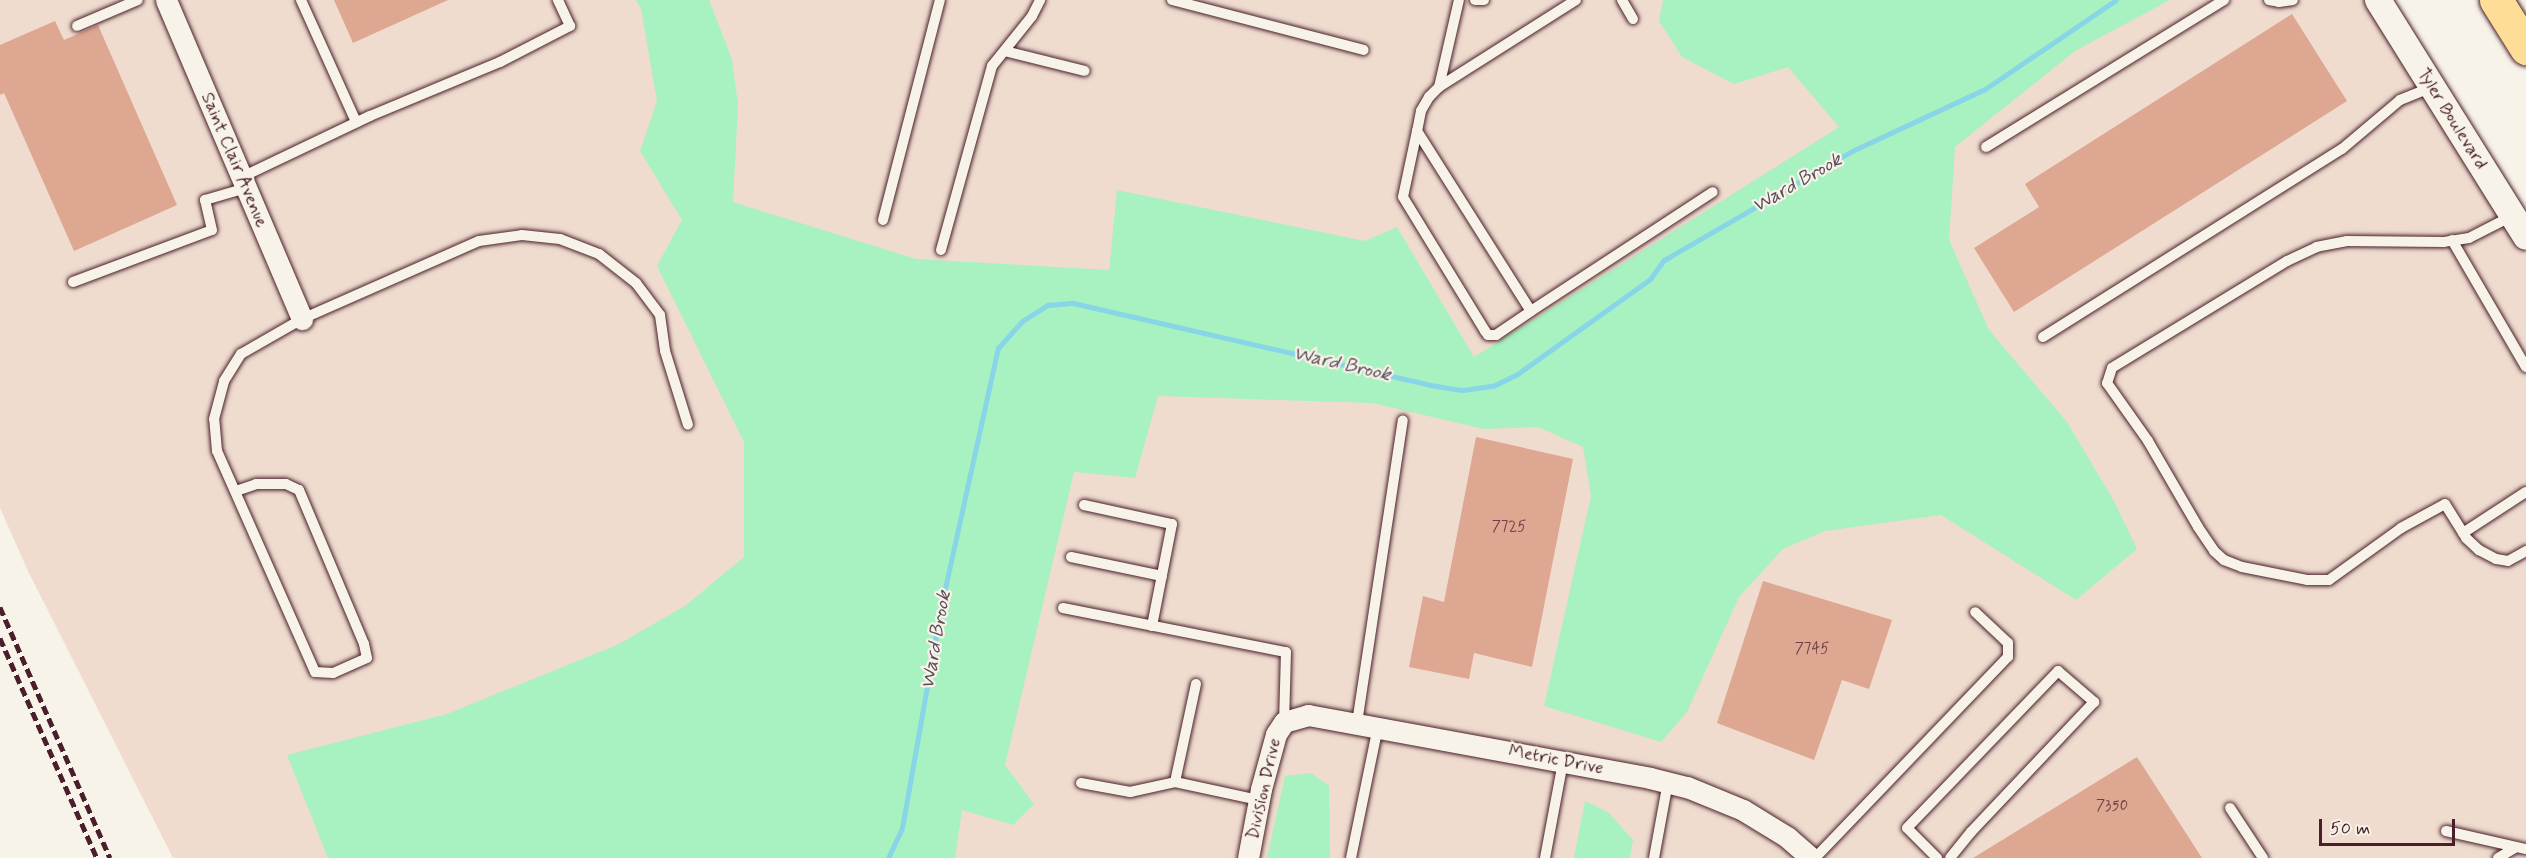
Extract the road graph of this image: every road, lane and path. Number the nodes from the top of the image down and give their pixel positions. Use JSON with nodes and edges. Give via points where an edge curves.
{"nodes":[{"id":1,"x":138,"y":0,"type":"edge"},
{"id":2,"x":166,"y":0,"type":"edge"},
{"id":3,"x":301,"y":0,"type":"edge"},
{"id":4,"x":558,"y":0,"type":"edge"},
{"id":5,"x":940,"y":0,"type":"edge"},
{"id":6,"x":1040,"y":0,"type":"edge"},
{"id":7,"x":1172,"y":0,"type":"edge"},
{"id":8,"x":1458,"y":0,"type":"edge"},
{"id":9,"x":1475,"y":0,"type":"edge"},
{"id":10,"x":1485,"y":0,"type":"edge"},
{"id":11,"x":1576,"y":0,"type":"edge"},
{"id":12,"x":1622,"y":0,"type":"edge"},
{"id":13,"x":2224,"y":0,"type":"edge"},
{"id":14,"x":2270,"y":0,"type":"edge"},
{"id":15,"x":2293,"y":0,"type":"edge"},
{"id":16,"x":2378,"y":0,"type":"edge"},
{"id":17,"x":2496,"y":0,"type":"edge"},
{"id":18,"x":1633,"y":19,"type":"dead end"},
{"id":19,"x":77,"y":26,"type":"dead end"},
{"id":20,"x":2526,"y":48,"type":"edge"},
{"id":21,"x":1364,"y":50,"type":"dead end"},
{"id":22,"x":1005,"y":51,"type":"junction"},
{"id":23,"x":1085,"y":71,"type":"dead end"},
{"id":24,"x":1439,"y":87,"type":"junction"},
{"id":25,"x":2432,"y":87,"type":"junction"},
{"id":26,"x":356,"y":122,"type":"junction"},
{"id":27,"x":1417,"y":131,"type":"junction"},
{"id":28,"x":1986,"y":147,"type":"dead end"},
{"id":29,"x":244,"y":182,"type":"junction"},
{"id":30,"x":1713,"y":192,"type":"dead end"},
{"id":31,"x":883,"y":220,"type":"dead end"},
{"id":32,"x":2519,"y":227,"type":"edge"},
{"id":33,"x":2452,"y":240,"type":"junction"},
{"id":34,"x":941,"y":250,"type":"dead end"},
{"id":35,"x":74,"y":282,"type":"dead end"},
{"id":36,"x":1531,"y":311,"type":"junction"},
{"id":37,"x":302,"y":320,"type":"junction"},
{"id":38,"x":2043,"y":337,"type":"dead end"},
{"id":39,"x":2526,"y":367,"type":"edge"},
{"id":40,"x":1403,"y":420,"type":"dead end"},
{"id":41,"x":688,"y":425,"type":"dead end"},
{"id":42,"x":236,"y":491,"type":"junction"},
{"id":43,"x":2526,"y":492,"type":"edge"},
{"id":44,"x":1084,"y":505,"type":"dead end"},
{"id":45,"x":2463,"y":533,"type":"junction"},
{"id":46,"x":2526,"y":551,"type":"edge"},
{"id":47,"x":1071,"y":557,"type":"dead end"},
{"id":48,"x":1162,"y":576,"type":"junction"},
{"id":49,"x":1063,"y":608,"type":"dead end"},
{"id":50,"x":1976,"y":612,"type":"dead end"},
{"id":51,"x":1152,"y":626,"type":"junction"},
{"id":52,"x":1196,"y":684,"type":"dead end"},
{"id":53,"x":1284,"y":722,"type":"junction"},
{"id":54,"x":1357,"y":723,"type":"junction"},
{"id":55,"x":1378,"y":727,"type":"junction"},
{"id":56,"x":1563,"y":762,"type":"junction"},
{"id":57,"x":1175,"y":782,"type":"junction"},
{"id":58,"x":1668,"y":782,"type":"junction"},
{"id":59,"x":1081,"y":783,"type":"dead end"},
{"id":60,"x":1259,"y":800,"type":"junction"},
{"id":61,"x":2230,"y":808,"type":"dead end"},
{"id":62,"x":2446,"y":831,"type":"dead end"},
{"id":63,"x":2521,"y":848,"type":"edge"},
{"id":64,"x":1248,"y":858,"type":"edge"},
{"id":65,"x":1351,"y":858,"type":"edge"},
{"id":66,"x":1545,"y":858,"type":"edge"},
{"id":67,"x":1654,"y":858,"type":"edge"},
{"id":68,"x":1810,"y":858,"type":"edge"},
{"id":69,"x":1815,"y":858,"type":"edge"},
{"id":70,"x":1937,"y":858,"type":"edge"},
{"id":71,"x":1950,"y":858,"type":"edge"},
{"id":72,"x":2263,"y":858,"type":"edge"},
{"id":73,"x":2498,"y":858,"type":"edge"}],
"edges":[{"from":1,"to":19,"type":"lane"},
{"from":2,"to":29,"type":"street","name":"Saint Clair Avenue"},
{"from":3,"to":26,"type":"lane"},
{"from":4,"to":26,"type":"lane","via":[[570,26],[500,62]]},
{"from":5,"to":31,"type":"lane"},
{"from":6,"to":22,"type":"lane"},
{"from":7,"to":21,"type":"lane"},
{"from":8,"to":24,"type":"lane"},
{"from":9,"to":10,"type":"lane"},
{"from":11,"to":24,"type":"lane"},
{"from":12,"to":18,"type":"lane"},
{"from":13,"to":28,"type":"lane"},
{"from":14,"to":15,"type":"lane"},
{"from":16,"to":25,"type":"street","name":"Tyler Boulevard"},
{"from":17,"to":20,"type":"highway"},
{"from":22,"to":23,"type":"lane"},
{"from":22,"to":34,"type":"lane","via":[[992,66]]},
{"from":24,"to":27,"type":"lane","via":[[1429,97]]},
{"from":25,"to":32,"type":"street","name":"Tyler Boulevard"},
{"from":25,"to":38,"type":"lane","via":[[2400,100],[2342,149]]},
{"from":26,"to":29,"type":"lane"},
{"from":27,"to":36,"type":"lane"},
{"from":27,"to":36,"type":"lane","via":[[1403,197],[1485,331],[1496,335]]},
{"from":29,"to":35,"type":"lane","via":[[206,200],[212,230]]},
{"from":29,"to":37,"type":"street","name":"Saint Clair Avenue"},
{"from":30,"to":36,"type":"lane"},
{"from":32,"to":33,"type":"lane"},
{"from":33,"to":39,"type":"lane"},
{"from":33,"to":45,"type":"lane","via":[[2347,241],[2317,247],[2267,273],[2112,368],[2107,383],[2148,441],[2198,527],[2224,560],[2307,580],[2329,580],[2393,533],[2445,504]]},
{"from":37,"to":41,"type":"lane","via":[[480,241],[522,235],[560,239],[599,254],[636,283],[660,315],[665,351]]},
{"from":37,"to":42,"type":"lane","via":[[241,354],[224,381],[214,419],[217,451]]},
{"from":40,"to":54,"type":"lane"},
{"from":42,"to":42,"type":"lane","via":[[315,672],[333,673],[367,658],[299,490],[286,483],[256,484]]},
{"from":43,"to":45,"type":"lane"},
{"from":44,"to":48,"type":"lane","via":[[1172,524]]},
{"from":45,"to":46,"type":"lane","via":[[2496,559],[2508,561]]},
{"from":47,"to":48,"type":"lane"},
{"from":48,"to":51,"type":"lane"},
{"from":49,"to":51,"type":"lane"},
{"from":50,"to":69,"type":"lane","via":[[2008,643],[2008,657]]},
{"from":51,"to":53,"type":"lane","via":[[1286,652]]},
{"from":52,"to":57,"type":"lane"},
{"from":53,"to":54,"type":"street","name":"Metric Drive","via":[[1308,715]]},
{"from":53,"to":60,"type":"street","name":"Division Drive","via":[[1276,734]]},
{"from":54,"to":55,"type":"street","name":"Metric Drive"},
{"from":55,"to":56,"type":"street","name":"Metric Drive"},
{"from":55,"to":65,"type":"lane"},
{"from":56,"to":58,"type":"street","name":"Metric Drive"},
{"from":56,"to":66,"type":"lane"},
{"from":57,"to":59,"type":"lane","via":[[1130,792]]},
{"from":57,"to":60,"type":"lane"},
{"from":58,"to":67,"type":"lane"},
{"from":58,"to":68,"type":"street","name":"Metric Drive","via":[[1743,810],[1787,837]]},
{"from":60,"to":64,"type":"street","name":"Division Drive"},
{"from":61,"to":72,"type":"lane"},
{"from":62,"to":63,"type":"lane"},
{"from":63,"to":73,"type":"lane"},
{"from":70,"to":71,"type":"lane","via":[[1907,828],[2058,671],[2094,702]]}]}
